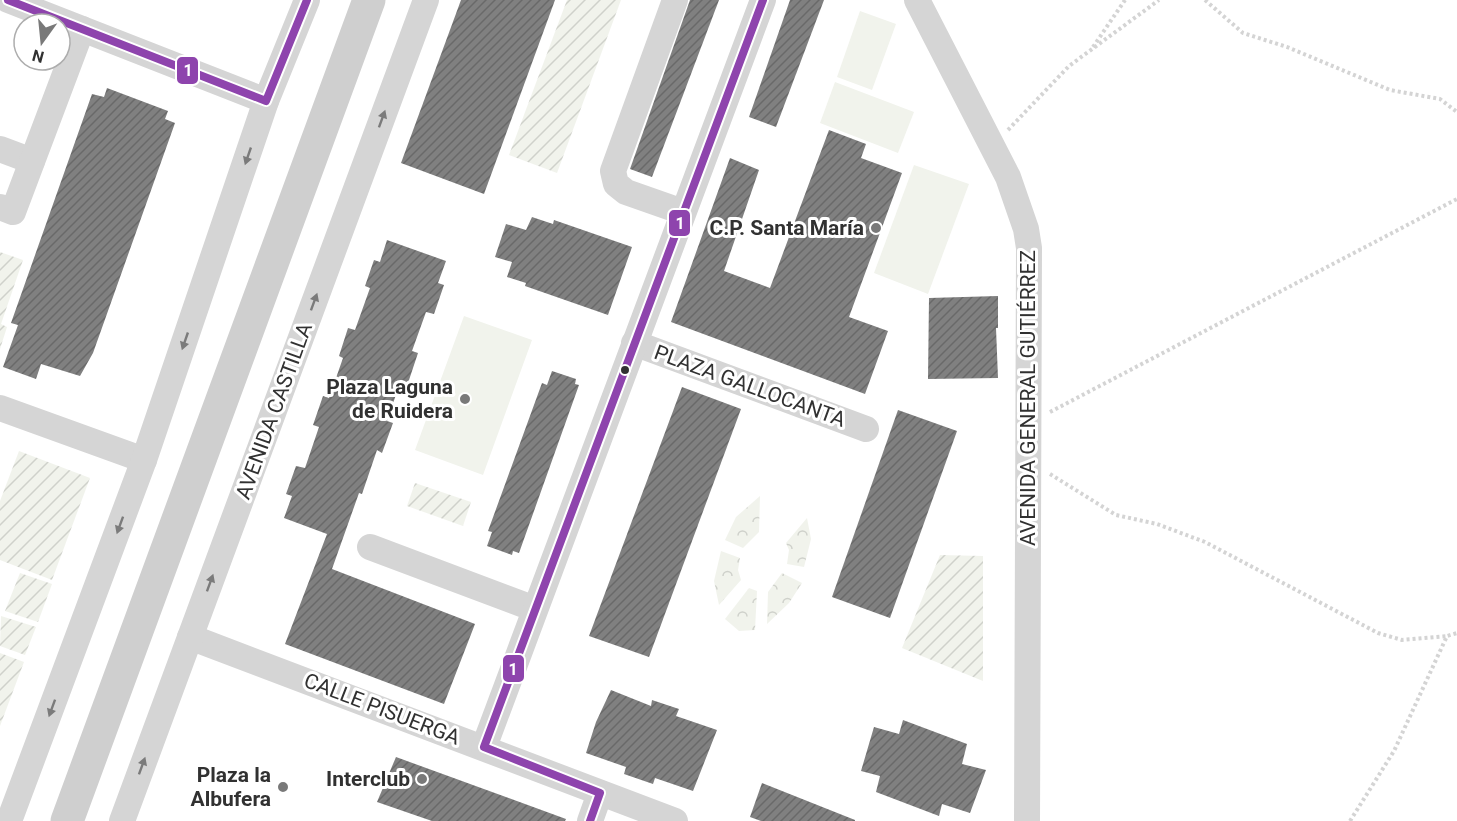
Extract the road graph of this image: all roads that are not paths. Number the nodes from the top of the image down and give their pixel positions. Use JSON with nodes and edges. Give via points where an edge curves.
{"nodes":[{"id":1,"x":8,"y":0,"type":"edge"},
{"id":2,"x":307,"y":0,"type":"edge"},
{"id":3,"x":369,"y":0,"type":"edge"},
{"id":4,"x":426,"y":0,"type":"edge"},
{"id":5,"x":675,"y":0,"type":"edge"},
{"id":6,"x":763,"y":0,"type":"edge"},
{"id":7,"x":917,"y":0,"type":"edge"},
{"id":8,"x":82,"y":29,"type":"junction"},
{"id":9,"x":266,"y":101,"type":"junction"},
{"id":10,"x":0,"y":149,"type":"edge"},
{"id":11,"x":32,"y":161,"type":"junction"},
{"id":12,"x":0,"y":207,"type":"edge"},
{"id":13,"x":683,"y":212,"type":"junction"},
{"id":14,"x":634,"y":343,"type":"junction"},
{"id":15,"x":0,"y":408,"type":"edge"},
{"id":16,"x":866,"y":429,"type":"dead end"},
{"id":17,"x":144,"y":460,"type":"junction"},
{"id":18,"x":370,"y":547,"type":"dead end"},
{"id":19,"x":535,"y":609,"type":"junction"},
{"id":20,"x":190,"y":637,"type":"junction"},
{"id":21,"x":484,"y":747,"type":"junction"},
{"id":22,"x":600,"y":793,"type":"junction"},
{"id":23,"x":9,"y":821,"type":"edge"},
{"id":24,"x":67,"y":821,"type":"edge"},
{"id":25,"x":122,"y":821,"type":"edge"},
{"id":26,"x":590,"y":821,"type":"edge"},
{"id":27,"x":675,"y":821,"type":"edge"},
{"id":28,"x":1027,"y":821,"type":"edge"}],
"edges":[{"from":1,"to":8,"type":"street"},
{"from":2,"to":9,"type":"street"},
{"from":3,"to":24,"type":"street"},
{"from":20,"to":4,"type":"street","name":"AVENIDA CASTILLA","one_way":true},
{"from":5,"to":13,"type":"street","via":[[613,171],[616,184],[626,192]]},
{"from":6,"to":13,"type":"street"},
{"from":7,"to":28,"type":"street","name":"AVENIDA GENERAL GUTIÉRREZ","via":[[1013,189],[1029,248]]},
{"from":8,"to":9,"type":"street"},
{"from":8,"to":11,"type":"street"},
{"from":9,"to":17,"type":"street","one_way":true},
{"from":10,"to":11,"type":"street"},
{"from":11,"to":12,"type":"street","via":[[13,212]]},
{"from":13,"to":14,"type":"street"},
{"from":14,"to":16,"type":"street","name":"PLAZA GALLOCANTA"},
{"from":14,"to":19,"type":"street"},
{"from":15,"to":17,"type":"street"},
{"from":17,"to":23,"type":"street","one_way":true},
{"from":18,"to":19,"type":"street"},
{"from":19,"to":21,"type":"street"},
{"from":20,"to":21,"type":"street","name":"CALLE PISUERGA"},
{"from":25,"to":20,"type":"street","name":"AVENIDA CASTILLA","one_way":true},
{"from":21,"to":22,"type":"street","name":"CALLE PISUERGA"},
{"from":22,"to":26,"type":"street"},
{"from":22,"to":27,"type":"street","name":"CALLE PISUERGA"}]}
